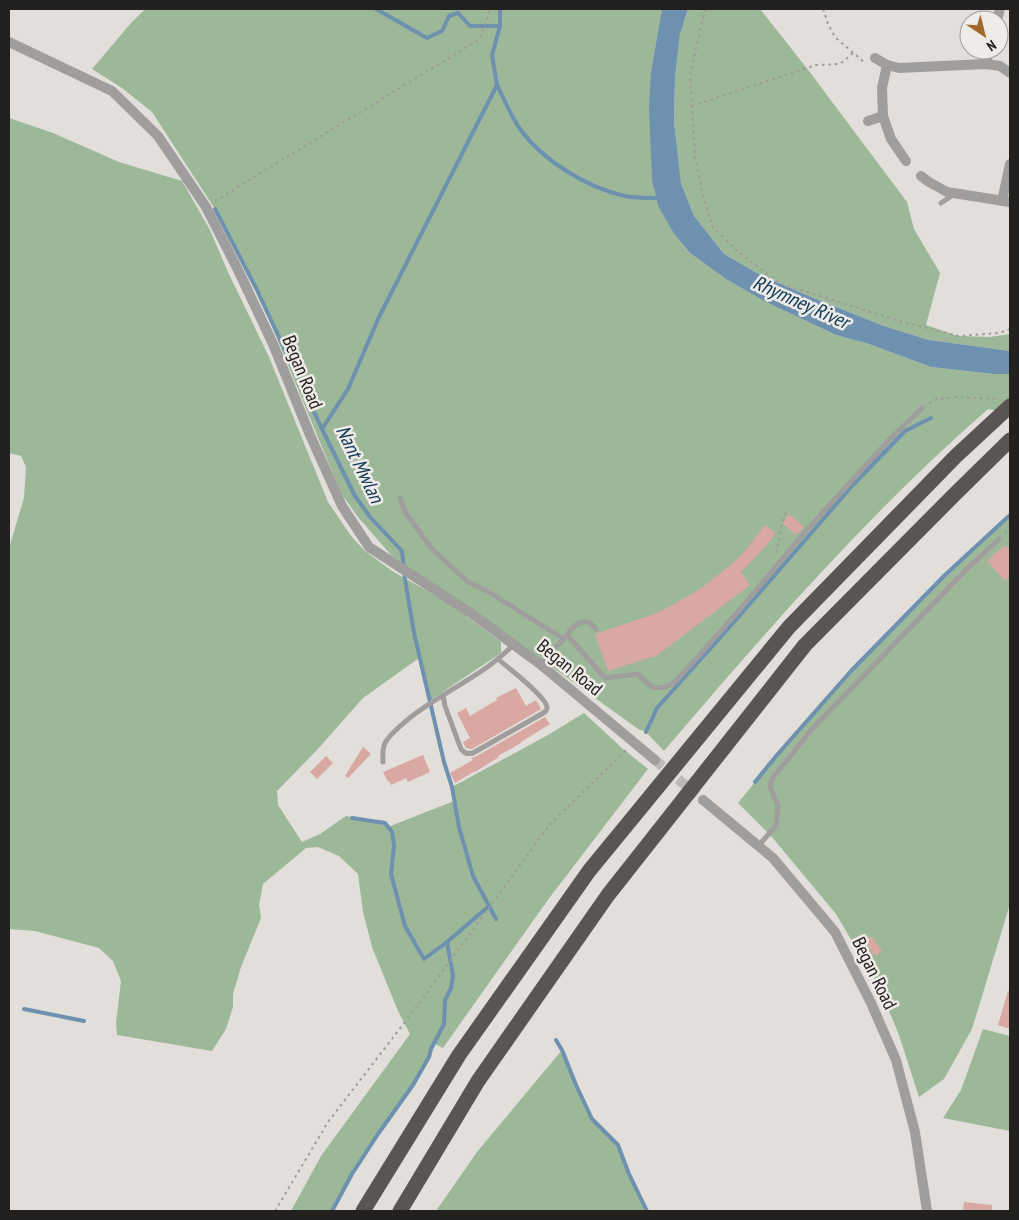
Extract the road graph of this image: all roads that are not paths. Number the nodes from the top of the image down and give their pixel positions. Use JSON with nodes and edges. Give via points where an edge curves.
{"nodes":[{"id":1,"x":9,"y":42,"type":"edge"},
{"id":2,"x":875,"y":58,"type":"road end"},
{"id":3,"x":987,"y":60,"type":"edge"},
{"id":4,"x":986,"y":64,"type":"junction"},
{"id":5,"x":888,"y":65,"type":"junction"},
{"id":6,"x":1010,"y":73,"type":"edge"},
{"id":7,"x":883,"y":116,"type":"junction"},
{"id":8,"x":868,"y":121,"type":"dead end"},
{"id":9,"x":906,"y":161,"type":"dead end"},
{"id":10,"x":1010,"y":164,"type":"edge"},
{"id":11,"x":921,"y":176,"type":"dead end"},
{"id":12,"x":953,"y":193,"type":"junction"},
{"id":13,"x":1006,"y":201,"type":"edge"},
{"id":14,"x":941,"y":203,"type":"dead end"},
{"id":15,"x":1007,"y":403,"type":"edge"},
{"id":16,"x":922,"y":408,"type":"road end"},
{"id":17,"x":1006,"y":444,"type":"edge"},
{"id":18,"x":400,"y":498,"type":"dead end"},
{"id":19,"x":999,"y":539,"type":"dead end"},
{"id":20,"x":596,"y":630,"type":"dead end"},
{"id":21,"x":566,"y":637,"type":"junction"},
{"id":22,"x":513,"y":644,"type":"junction"},
{"id":23,"x":498,"y":659,"type":"junction"},
{"id":24,"x":540,"y":664,"type":"junction"},
{"id":25,"x":443,"y":695,"type":"junction"},
{"id":26,"x":655,"y":760,"type":"tunnel mouth"},
{"id":27,"x":383,"y":762,"type":"dead end"},
{"id":28,"x":703,"y":800,"type":"tunnel mouth"},
{"id":29,"x":758,"y":846,"type":"junction"},
{"id":30,"x":364,"y":1211,"type":"edge"},
{"id":31,"x":400,"y":1211,"type":"edge"},
{"id":32,"x":927,"y":1211,"type":"edge"}],
"edges":[{"from":1,"to":22,"type":"street","name":"Began Road","via":[[112,91],[158,136],[206,206],[273,344],[342,506],[369,547]]},
{"from":2,"to":5,"type":"street"},
{"from":3,"to":4,"type":"street"},
{"from":4,"to":5,"type":"street","via":[[899,68]]},
{"from":4,"to":6,"type":"street","via":[[1000,66]]},
{"from":5,"to":7,"type":"street","via":[[882,88]]},
{"from":7,"to":8,"type":"street"},
{"from":7,"to":9,"type":"street","via":[[891,139]]},
{"from":10,"to":13,"type":"street"},
{"from":11,"to":12,"type":"street"},
{"from":12,"to":13,"type":"street"},
{"from":12,"to":14,"type":"lane"},
{"from":15,"to":30,"type":"highway","via":[[789,627],[589,871],[459,1055]]},
{"from":16,"to":21,"type":"lane","via":[[887,442],[676,681],[667,687],[647,685],[638,674],[605,678]]},
{"from":17,"to":31,"type":"highway","via":[[805,645],[786,668],[608,895],[478,1081]]},
{"from":18,"to":21,"type":"lane","via":[[405,512],[432,549],[468,582]]},
{"from":19,"to":29,"type":"lane","via":[[812,729],[772,778],[770,787],[778,806],[776,826]]},
{"from":20,"to":21,"type":"lane","via":[[589,622],[580,622]]},
{"from":21,"to":24,"type":"lane"},
{"from":22,"to":23,"type":"lane"},
{"from":22,"to":24,"type":"street","name":"Began Road"},
{"from":23,"to":25,"type":"lane"},
{"from":23,"to":25,"type":"lane","via":[[540,694],[547,706],[545,712],[467,754],[461,749]]},
{"from":24,"to":26,"type":"street","name":"Began Road"},
{"from":25,"to":27,"type":"lane","via":[[399,727],[384,744]]},
{"from":28,"to":29,"type":"street","name":"Began Road"},
{"from":29,"to":32,"type":"street","name":"Began Road","via":[[773,858],[834,932],[871,1003],[896,1060],[906,1096]]}]}
